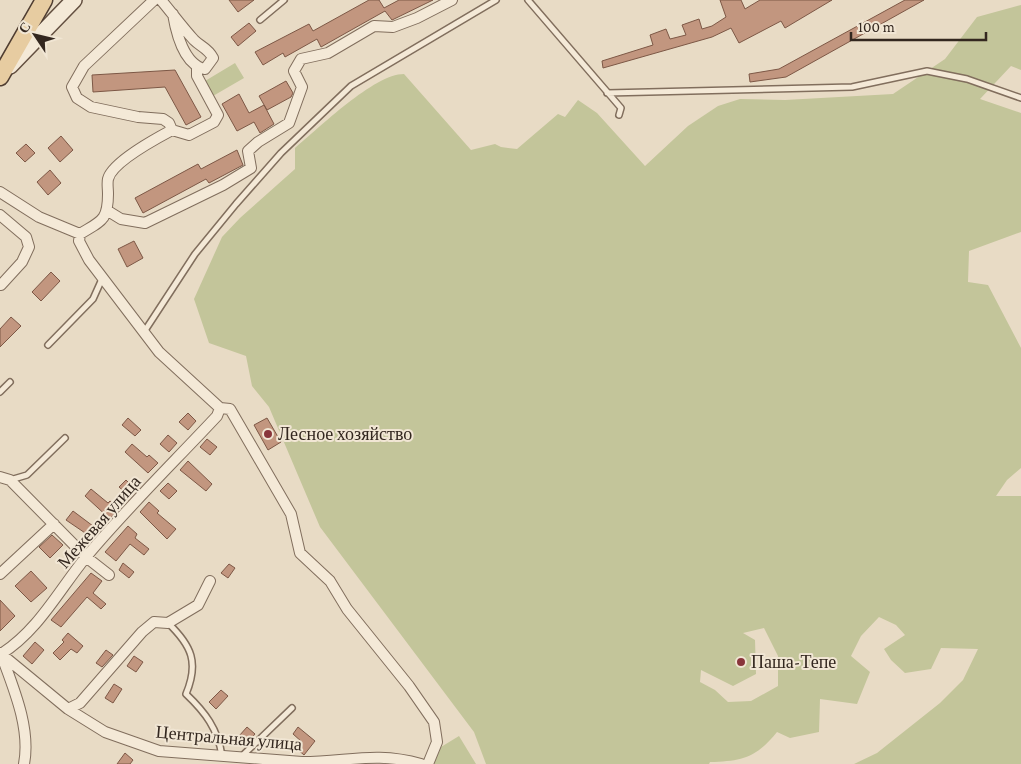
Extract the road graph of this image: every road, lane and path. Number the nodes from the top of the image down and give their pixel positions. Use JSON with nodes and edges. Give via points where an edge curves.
{"nodes":[{"id":1,"x":44,"y":0,"type":"edge"},
{"id":2,"x":74,"y":0,"type":"edge"},
{"id":3,"x":154,"y":0,"type":"edge"},
{"id":4,"x":161,"y":0,"type":"edge"},
{"id":5,"x":284,"y":0,"type":"edge"},
{"id":6,"x":452,"y":0,"type":"edge"},
{"id":7,"x":496,"y":0,"type":"edge"},
{"id":8,"x":528,"y":0,"type":"edge"},
{"id":9,"x":173,"y":14,"type":"junction"},
{"id":10,"x":260,"y":20,"type":"dead end"},
{"id":11,"x":197,"y":68,"type":"junction"},
{"id":12,"x":2,"y":75,"type":"edge"},
{"id":13,"x":607,"y":93,"type":"junction"},
{"id":14,"x":1021,"y":98,"type":"edge"},
{"id":15,"x":619,"y":115,"type":"dead end"},
{"id":16,"x":172,"y":130,"type":"junction"},
{"id":17,"x":0,"y":192,"type":"edge"},
{"id":18,"x":108,"y":211,"type":"junction"},
{"id":19,"x":0,"y":215,"type":"edge"},
{"id":20,"x":80,"y":234,"type":"junction"},
{"id":21,"x":102,"y":279,"type":"junction"},
{"id":22,"x":1,"y":285,"type":"edge"},
{"id":23,"x":144,"y":332,"type":"junction"},
{"id":24,"x":48,"y":345,"type":"dead end"},
{"id":25,"x":10,"y":382,"type":"dead end"},
{"id":26,"x":0,"y":392,"type":"edge"},
{"id":27,"x":220,"y":408,"type":"junction"},
{"id":28,"x":65,"y":438,"type":"dead end"},
{"id":29,"x":5,"y":479,"type":"edge"},
{"id":30,"x":54,"y":524,"type":"junction"},
{"id":31,"x":86,"y":557,"type":"junction"},
{"id":32,"x":0,"y":574,"type":"edge"},
{"id":33,"x":109,"y":575,"type":"dead end"},
{"id":34,"x":210,"y":581,"type":"dead end"},
{"id":35,"x":168,"y":623,"type":"junction"},
{"id":36,"x":0,"y":654,"type":"edge"},
{"id":37,"x":292,"y":708,"type":"dead end"},
{"id":38,"x":68,"y":709,"type":"junction"},
{"id":39,"x":241,"y":756,"type":"junction"},
{"id":40,"x":221,"y":760,"type":"edge"},
{"id":41,"x":324,"y":763,"type":"edge"},
{"id":42,"x":24,"y":764,"type":"edge"},
{"id":43,"x":421,"y":764,"type":"edge"},
{"id":44,"x":428,"y":764,"type":"edge"}],
"edges":[{"from":1,"to":12,"type":"main road"},
{"from":2,"to":12,"type":"main road"},
{"from":3,"to":16,"type":"street","via":[[84,66],[72,87],[77,98],[91,107],[163,119]]},
{"from":4,"to":9,"type":"street"},
{"from":5,"to":10,"type":"lane"},
{"from":6,"to":18,"type":"street","via":[[393,27],[374,26],[328,53],[301,59],[294,71],[302,87],[289,123],[248,151],[251,168],[224,185],[145,223],[121,219]]},
{"from":7,"to":23,"type":"lane","via":[[350,86],[281,153],[218,225]]},
{"from":8,"to":13,"type":"lane"},
{"from":9,"to":11,"type":"street","via":[[186,54]]},
{"from":9,"to":11,"type":"street","via":[[213,58],[204,69]]},
{"from":11,"to":16,"type":"street","via":[[197,76],[218,114],[214,122],[189,135]]},
{"from":13,"to":14,"type":"lane","via":[[852,86],[928,71],[967,79]]},
{"from":13,"to":15,"type":"lane","via":[[621,108]]},
{"from":16,"to":18,"type":"street","via":[[150,141],[113,170],[108,178]]},
{"from":17,"to":20,"type":"street","via":[[38,218]]},
{"from":18,"to":20,"type":"street","via":[[104,219]]},
{"from":19,"to":22,"type":"street","via":[[26,237],[29,247],[22,262]]},
{"from":20,"to":21,"type":"street","via":[[79,241]]},
{"from":21,"to":23,"type":"street"},
{"from":21,"to":24,"type":"lane","via":[[93,299]]},
{"from":23,"to":27,"type":"street","via":[[159,352]]},
{"from":25,"to":26,"type":"lane"},
{"from":27,"to":31,"type":"street","name":"Межевая улица"},
{"from":27,"to":44,"type":"street","via":[[230,409],[292,514],[300,553],[330,581],[346,609],[434,722],[437,742]]},
{"from":28,"to":29,"type":"lane","via":[[27,476]]},
{"from":29,"to":30,"type":"street"},
{"from":30,"to":31,"type":"street"},
{"from":30,"to":32,"type":"street"},
{"from":31,"to":33,"type":"street"},
{"from":31,"to":36,"type":"street","name":"Межевая улица","via":[[55,601],[15,645]]},
{"from":34,"to":35,"type":"street","via":[[198,605]]},
{"from":35,"to":38,"type":"street","via":[[154,622],[142,632],[80,703]]},
{"from":35,"to":40,"type":"lane","via":[[187,644],[194,662],[186,694],[207,715],[220,742]]},
{"from":36,"to":38,"type":"street","name":"Центральная улица"},
{"from":36,"to":42,"type":"street","via":[[23,726]]},
{"from":37,"to":39,"type":"lane"},
{"from":38,"to":40,"type":"street","name":"Центральная улица","via":[[105,732],[159,751]]},
{"from":39,"to":40,"type":"street","name":"Центральная улица"},
{"from":39,"to":41,"type":"street","name":"Центральная улица"},
{"from":41,"to":43,"type":"street","name":"Центральная улица","via":[[370,756],[397,757]]}]}
